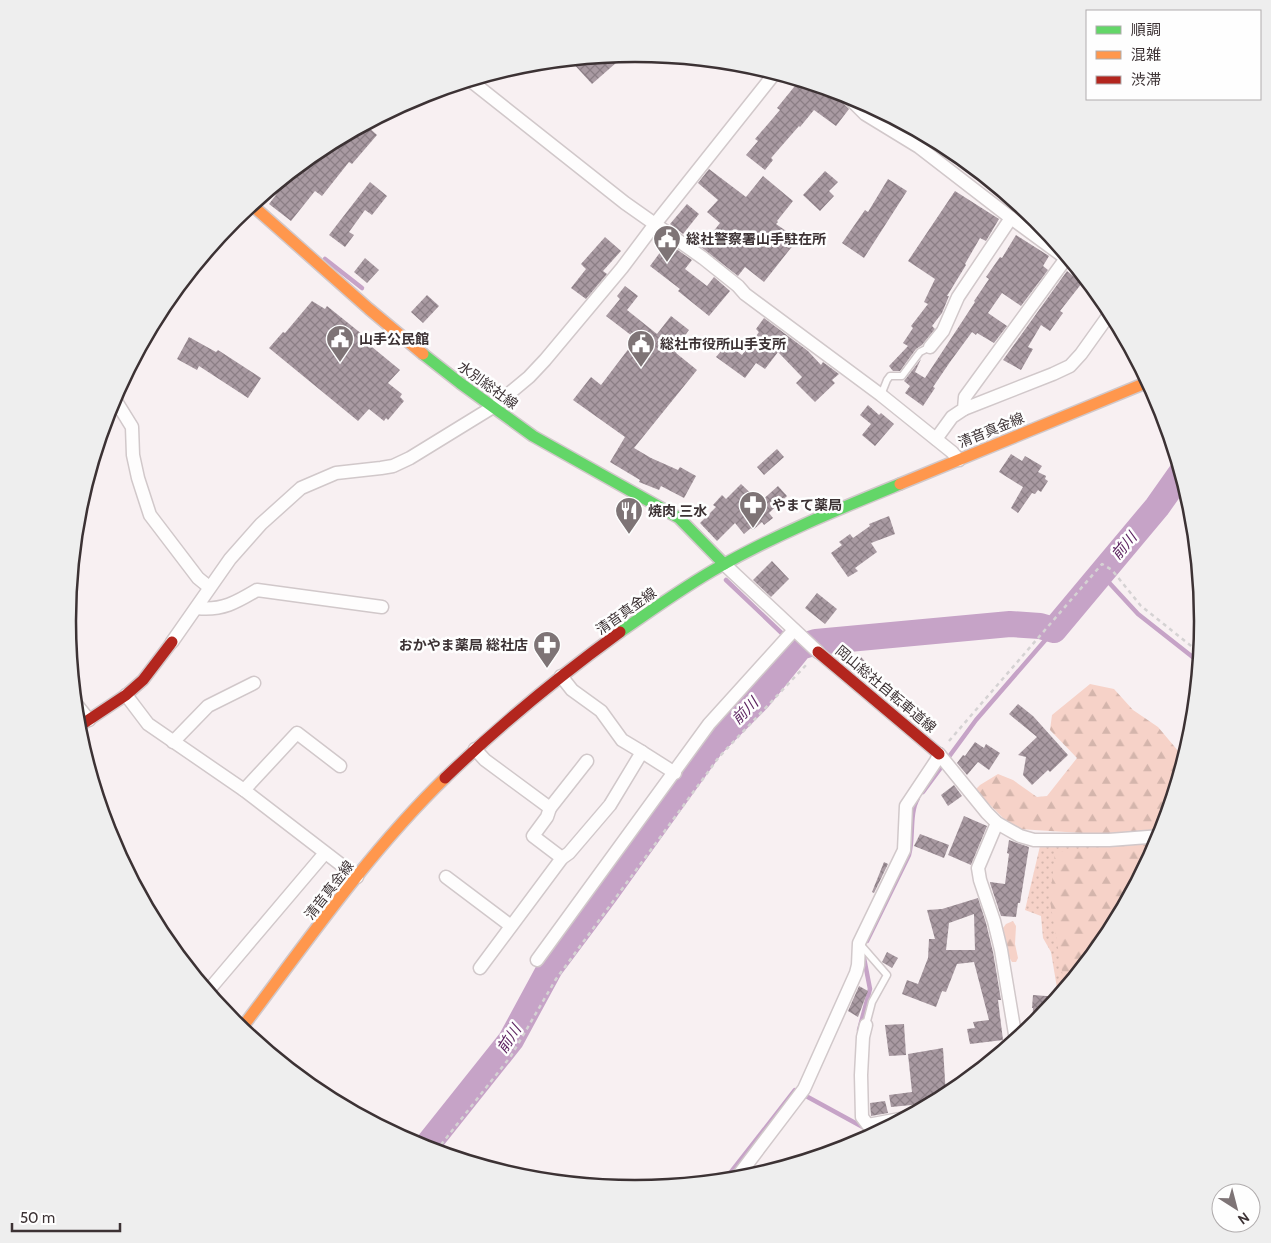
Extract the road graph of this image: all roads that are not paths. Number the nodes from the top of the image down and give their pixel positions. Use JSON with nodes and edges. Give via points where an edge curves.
{"nodes":[{"id":1,"x":770,"y":79,"type":"edge"},
{"id":2,"x":477,"y":86,"type":"edge"},
{"id":3,"x":863,"y":111,"type":"edge"},
{"id":4,"x":257,"y":210,"type":"edge"},
{"id":5,"x":1010,"y":218,"type":"junction"},
{"id":6,"x":655,"y":224,"type":"junction"},
{"id":7,"x":1049,"y":246,"type":"edge"},
{"id":8,"x":1065,"y":264,"type":"edge"},
{"id":9,"x":1106,"y":320,"type":"edge"},
{"id":10,"x":930,"y":347,"type":"joint"},
{"id":11,"x":1142,"y":385,"type":"edge"},
{"id":12,"x":881,"y":395,"type":"junction"},
{"id":13,"x":120,"y":407,"type":"edge"},
{"id":14,"x":493,"y":407,"type":"junction"},
{"id":15,"x":964,"y":409,"type":"junction"},
{"id":16,"x":936,"y":439,"type":"junction"},
{"id":17,"x":959,"y":460,"type":"junction"},
{"id":18,"x":724,"y":564,"type":"junction"},
{"id":19,"x":209,"y":587,"type":"junction"},
{"id":20,"x":382,"y":607,"type":"dead end"},
{"id":21,"x":197,"y":608,"type":"junction"},
{"id":22,"x":790,"y":635,"type":"junction"},
{"id":23,"x":172,"y":642,"type":"joint"},
{"id":24,"x":812,"y":647,"type":"joint"},
{"id":25,"x":561,"y":676,"type":"junction"},
{"id":26,"x":254,"y":683,"type":"dead end"},
{"id":27,"x":126,"y":694,"type":"junction"},
{"id":28,"x":84,"y":714,"type":"edge"},
{"id":29,"x":89,"y":720,"type":"junction"},
{"id":30,"x":86,"y":722,"type":"edge"},
{"id":31,"x":173,"y":742,"type":"junction"},
{"id":32,"x":475,"y":749,"type":"junction"},
{"id":33,"x":642,"y":752,"type":"junction"},
{"id":34,"x":944,"y":759,"type":"junction"},
{"id":35,"x":587,"y":761,"type":"dead end"},
{"id":36,"x":340,"y":766,"type":"dead end"},
{"id":37,"x":675,"y":773,"type":"junction"},
{"id":38,"x":244,"y":790,"type":"junction"},
{"id":39,"x":550,"y":808,"type":"junction"},
{"id":40,"x":997,"y":823,"type":"junction"},
{"id":41,"x":1151,"y":837,"type":"edge"},
{"id":42,"x":324,"y":853,"type":"junction"},
{"id":43,"x":562,"y":858,"type":"junction"},
{"id":44,"x":357,"y":877,"type":"junction"},
{"id":45,"x":446,"y":878,"type":"dead end"},
{"id":46,"x":511,"y":926,"type":"junction"},
{"id":47,"x":859,"y":943,"type":"junction"},
{"id":48,"x":537,"y":960,"type":"dead end"},
{"id":49,"x":480,"y":968,"type":"dead end"},
{"id":50,"x":212,"y":986,"type":"edge"},
{"id":51,"x":247,"y":1023,"type":"edge"},
{"id":52,"x":866,"y":1025,"type":"joint"},
{"id":53,"x":1015,"y":1032,"type":"edge"},
{"id":54,"x":885,"y":1122,"type":"edge"},
{"id":55,"x":742,"y":1170,"type":"edge"}],
"edges":[{"from":1,"to":6,"type":"street"},
{"from":2,"to":6,"type":"street"},
{"from":3,"to":5,"type":"street","via":[[919,148]]},
{"from":4,"to":14,"type":"main road","name":"水別総社線","via":[[397,334]]},
{"from":5,"to":7,"type":"street"},
{"from":5,"to":10,"type":"street","via":[[958,298],[943,331]]},
{"from":6,"to":12,"type":"street"},
{"from":6,"to":14,"type":"street","via":[[545,360]]},
{"from":8,"to":15,"type":"street","via":[[965,397]]},
{"from":9,"to":15,"type":"street","via":[[1070,366]]},
{"from":10,"to":12,"type":"lane","via":[[920,352],[902,376],[890,376]]},
{"from":11,"to":17,"type":"main road","name":"清音真金線"},
{"from":12,"to":16,"type":"street"},
{"from":13,"to":19,"type":"street","via":[[132,426],[133,456],[150,515],[198,578]]},
{"from":14,"to":18,"type":"main road","name":"水別総社線","via":[[563,454],[679,518]]},
{"from":14,"to":19,"type":"street","via":[[393,466],[336,473],[301,488],[261,524]]},
{"from":15,"to":16,"type":"street","via":[[952,416]]},
{"from":16,"to":17,"type":"street"},
{"from":17,"to":18,"type":"main road","name":"清音真金線","via":[[828,514]]},
{"from":18,"to":22,"type":"street"},
{"from":18,"to":25,"type":"main road","name":"清音真金線","via":[[645,615]]},
{"from":19,"to":21,"type":"street"},
{"from":20,"to":21,"type":"street","via":[[257,590],[232,604]]},
{"from":21,"to":23,"type":"street"},
{"from":22,"to":24,"type":"street"},
{"from":22,"to":37,"type":"street","via":[[709,724]]},
{"from":23,"to":27,"type":"main road","via":[[143,680]]},
{"from":24,"to":34,"type":"main road","name":"岡山総社自転車道線"},
{"from":25,"to":32,"type":"main road","name":"清音真金線"},
{"from":25,"to":33,"type":"street","via":[[572,690],[601,711],[622,740]]},
{"from":26,"to":31,"type":"street","via":[[208,706]]},
{"from":27,"to":29,"type":"main road"},
{"from":27,"to":31,"type":"street","via":[[148,724]]},
{"from":28,"to":29,"type":"street"},
{"from":29,"to":30,"type":"main road"},
{"from":31,"to":38,"type":"street"},
{"from":32,"to":39,"type":"street"},
{"from":32,"to":44,"type":"main road","name":"清音真金線","via":[[414,811]]},
{"from":33,"to":37,"type":"street"},
{"from":33,"to":43,"type":"street","via":[[610,805],[570,853]]},
{"from":34,"to":40,"type":"street"},
{"from":34,"to":47,"type":"street","via":[[936,761],[906,806],[904,850]]},
{"from":35,"to":39,"type":"street"},
{"from":36,"to":38,"type":"street","via":[[298,732]]},
{"from":37,"to":48,"type":"street"},
{"from":38,"to":42,"type":"street"},
{"from":39,"to":43,"type":"street","via":[[533,836]]},
{"from":40,"to":41,"type":"street","via":[[1034,840]]},
{"from":40,"to":53,"type":"street","via":[[978,868],[1001,950]]},
{"from":42,"to":44,"type":"street"},
{"from":42,"to":50,"type":"street"},
{"from":43,"to":46,"type":"street"},
{"from":44,"to":51,"type":"main road","name":"清音真金線"},
{"from":45,"to":46,"type":"street"},
{"from":46,"to":49,"type":"street"},
{"from":47,"to":52,"type":"lane","via":[[887,975],[872,1002]]},
{"from":47,"to":55,"type":"street","via":[[856,973],[801,1093]]},
{"from":52,"to":54,"type":"street","via":[[861,1075],[862,1117],[868,1125]]}]}
